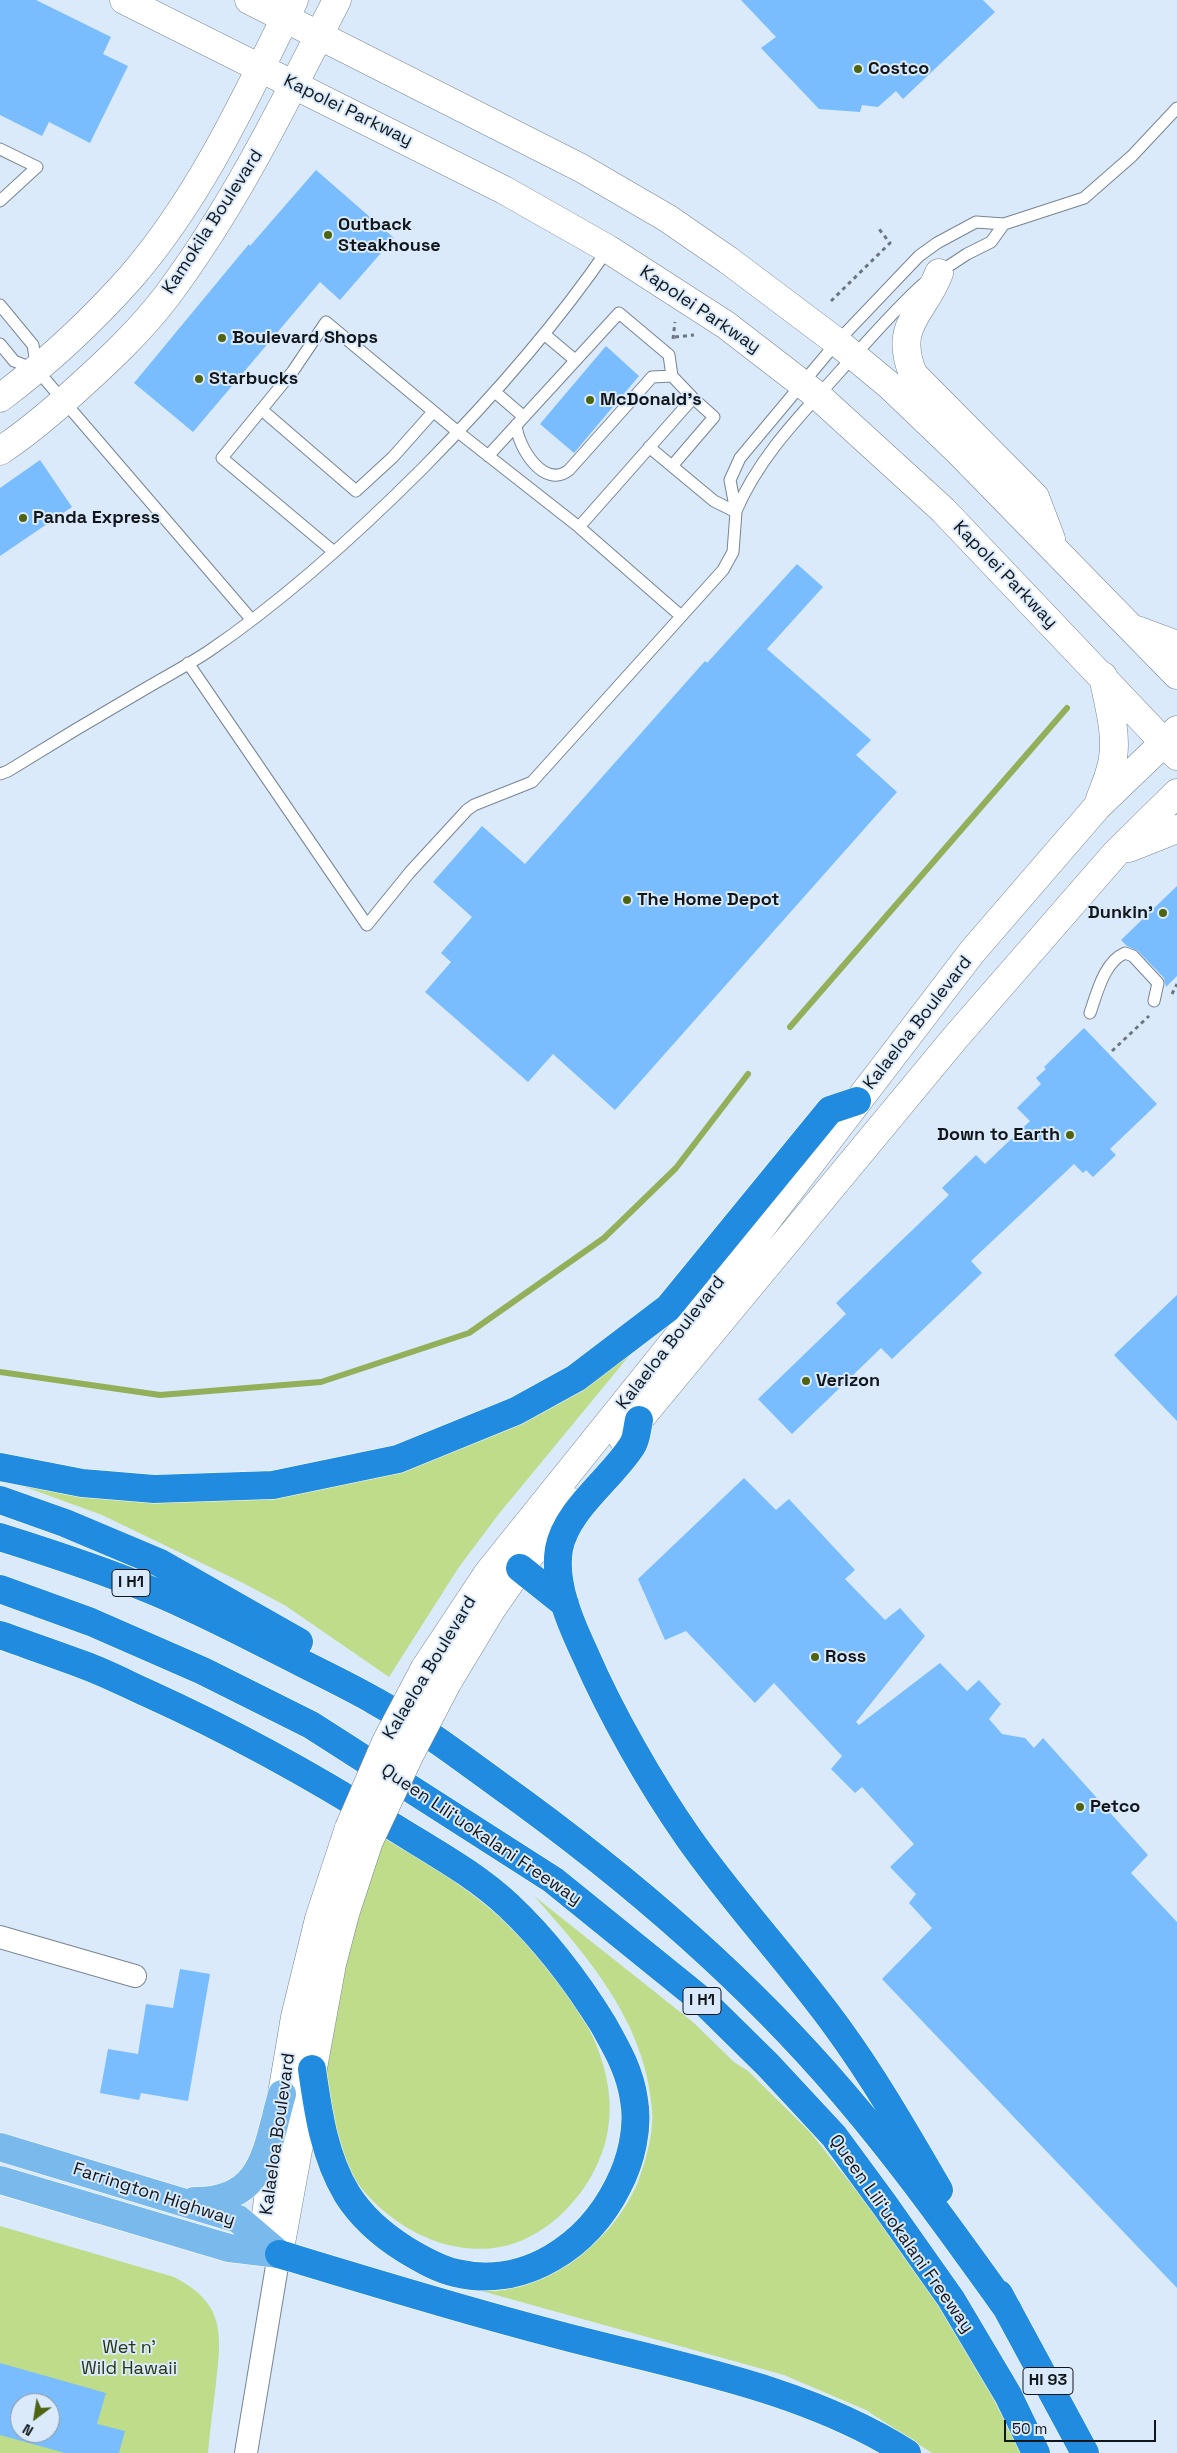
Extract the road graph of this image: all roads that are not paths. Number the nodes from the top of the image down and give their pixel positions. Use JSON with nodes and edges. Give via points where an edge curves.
{"nodes":[{"id":1,"x":124,"y":0,"type":"edge"},
{"id":2,"x":249,"y":0,"type":"edge"},
{"id":3,"x":338,"y":0,"type":"edge"},
{"id":4,"x":290,"y":9,"type":"edge"},
{"id":5,"x":320,"y":36,"type":"junction"},
{"id":6,"x":260,"y":68,"type":"junction"},
{"id":7,"x":295,"y":85,"type":"junction"},
{"id":8,"x":1177,"y":108,"type":"edge"},
{"id":9,"x":0,"y":149,"type":"edge"},
{"id":10,"x":0,"y":200,"type":"edge"},
{"id":11,"x":1004,"y":224,"type":"junction"},
{"id":12,"x":608,"y":249,"type":"junction"},
{"id":13,"x":939,"y":273,"type":"junction"},
{"id":14,"x":0,"y":305,"type":"edge"},
{"id":15,"x":544,"y":334,"type":"junction"},
{"id":16,"x":0,"y":344,"type":"edge"},
{"id":17,"x":846,"y":349,"type":"junction"},
{"id":18,"x":575,"y":360,"type":"junction"},
{"id":19,"x":37,"y":370,"type":"junction"},
{"id":20,"x":672,"y":376,"type":"junction"},
{"id":21,"x":810,"y":389,"type":"junction"},
{"id":22,"x":495,"y":392,"type":"junction"},
{"id":23,"x":0,"y":398,"type":"edge"},
{"id":24,"x":693,"y":398,"type":"junction"},
{"id":25,"x":64,"y":401,"type":"junction"},
{"id":26,"x":262,"y":410,"type":"junction"},
{"id":27,"x":433,"y":412,"type":"junction"},
{"id":28,"x":520,"y":421,"type":"junction"},
{"id":29,"x":458,"y":432,"type":"junction"},
{"id":30,"x":649,"y":447,"type":"junction"},
{"id":31,"x":0,"y":450,"type":"edge"},
{"id":32,"x":488,"y":456,"type":"junction"},
{"id":33,"x":672,"y":466,"type":"junction"},
{"id":34,"x":736,"y":512,"type":"junction"},
{"id":35,"x":579,"y":527,"type":"junction"},
{"id":36,"x":1055,"y":550,"type":"junction"},
{"id":37,"x":334,"y":552,"type":"junction"},
{"id":38,"x":681,"y":616,"type":"junction"},
{"id":39,"x":251,"y":620,"type":"junction"},
{"id":40,"x":1129,"y":627,"type":"junction"},
{"id":41,"x":1177,"y":645,"type":"edge"},
{"id":42,"x":188,"y":663,"type":"junction"},
{"id":43,"x":1177,"y":675,"type":"edge"},
{"id":44,"x":1103,"y":676,"type":"junction"},
{"id":45,"x":1173,"y":742,"type":"edge"},
{"id":46,"x":0,"y":774,"type":"edge"},
{"id":47,"x":1177,"y":793,"type":"edge"},
{"id":48,"x":1097,"y":806,"type":"junction"},
{"id":49,"x":1177,"y":829,"type":"edge"},
{"id":50,"x":1116,"y":853,"type":"junction"},
{"id":51,"x":1153,"y":1007,"type":"road end"},
{"id":52,"x":1090,"y":1013,"type":"dead end"},
{"id":53,"x":857,"y":1101,"type":"junction"},
{"id":54,"x":639,"y":1420,"type":"junction"},
{"id":55,"x":0,"y":1467,"type":"edge"},
{"id":56,"x":0,"y":1500,"type":"edge"},
{"id":57,"x":0,"y":1537,"type":"edge"},
{"id":58,"x":520,"y":1568,"type":"junction"},
{"id":59,"x":0,"y":1589,"type":"edge"},
{"id":60,"x":565,"y":1604,"type":"junction"},
{"id":61,"x":0,"y":1635,"type":"edge"},
{"id":62,"x":377,"y":1702,"type":"junction"},
{"id":63,"x":359,"y":1835,"type":"junction"},
{"id":64,"x":0,"y":1938,"type":"edge"},
{"id":65,"x":135,"y":1976,"type":"dead end"},
{"id":66,"x":312,"y":2068,"type":"junction"},
{"id":67,"x":282,"y":2094,"type":"junction"},
{"id":68,"x":0,"y":2147,"type":"edge"},
{"id":69,"x":0,"y":2180,"type":"edge"},
{"id":70,"x":181,"y":2201,"type":"junction"},
{"id":71,"x":279,"y":2254,"type":"junction"},
{"id":72,"x":1008,"y":2310,"type":"junction"},
{"id":73,"x":246,"y":2453,"type":"edge"},
{"id":74,"x":907,"y":2453,"type":"edge"},
{"id":75,"x":1036,"y":2453,"type":"edge"},
{"id":76,"x":1085,"y":2453,"type":"edge"}],
"edges":[{"from":1,"to":6,"type":"main road","name":"Kapolei Parkway"},
{"from":2,"to":4,"type":"main road"},
{"from":3,"to":5,"type":"main road","name":"Kamokila Boulevard"},
{"from":4,"to":5,"type":"main road"},
{"from":4,"to":6,"type":"main road","name":"Kamokila Boulevard"},
{"from":5,"to":7,"type":"main road","name":"Kamokila Boulevard"},
{"from":5,"to":17,"type":"main road","via":[[581,168],[667,218]]},
{"from":6,"to":7,"type":"main road","name":"Kapolei Parkway"},
{"from":6,"to":19,"type":"main road","name":"Kamokila Boulevard","via":[[218,148],[176,216],[132,276],[77,334]]},
{"from":7,"to":12,"type":"main road","name":"Kapolei Parkway","via":[[504,190]]},
{"from":7,"to":25,"type":"main road","name":"Kamokila Boulevard","via":[[234,195],[165,299],[114,356]]},
{"from":8,"to":11,"type":"lane","via":[[1132,156],[1084,198]]},
{"from":9,"to":10,"type":"lane","via":[[37,167]]},
{"from":11,"to":13,"type":"lane","via":[[991,242]]},
{"from":11,"to":17,"type":"lane","via":[[976,222],[937,243],[901,274]]},
{"from":12,"to":15,"type":"lane"},
{"from":12,"to":21,"type":"main road","name":"Kapolei Parkway","via":[[726,325]]},
{"from":13,"to":17,"type":"lane"},
{"from":13,"to":36,"type":"main road","via":[[932,291],[908,328],[906,357],[913,374],[1035,497]]},
{"from":14,"to":19,"type":"lane","via":[[33,345]]},
{"from":15,"to":18,"type":"lane"},
{"from":15,"to":22,"type":"lane"},
{"from":16,"to":19,"type":"lane","via":[[14,361]]},
{"from":17,"to":21,"type":"lane"},
{"from":17,"to":21,"type":"lane"},
{"from":17,"to":36,"type":"main road","via":[[959,452]]},
{"from":18,"to":20,"type":"lane","via":[[619,313],[669,355]]},
{"from":18,"to":28,"type":"lane"},
{"from":19,"to":23,"type":"main road","name":"Kamokila Boulevard"},
{"from":19,"to":25,"type":"lane"},
{"from":20,"to":24,"type":"lane"},
{"from":20,"to":28,"type":"lane","via":[[652,377],[570,470],[562,474],[548,473],[530,459],[521,447]]},
{"from":21,"to":34,"type":"lane","via":[[748,484]]},
{"from":21,"to":34,"type":"lane","via":[[740,458],[730,480]]},
{"from":21,"to":44,"type":"main road","name":"Kapolei Parkway","via":[[942,510]]},
{"from":22,"to":28,"type":"lane"},
{"from":22,"to":29,"type":"lane"},
{"from":24,"to":30,"type":"lane"},
{"from":24,"to":33,"type":"lane","via":[[714,417]]},
{"from":25,"to":31,"type":"main road","name":"Kamokila Boulevard"},
{"from":25,"to":39,"type":"lane"},
{"from":26,"to":27,"type":"lane","via":[[356,491],[393,457]]},
{"from":26,"to":27,"type":"lane","via":[[326,322]]},
{"from":26,"to":37,"type":"lane","via":[[222,458]]},
{"from":27,"to":29,"type":"lane"},
{"from":28,"to":32,"type":"lane"},
{"from":29,"to":32,"type":"lane"},
{"from":29,"to":37,"type":"lane","via":[[375,517]]},
{"from":30,"to":33,"type":"lane"},
{"from":30,"to":35,"type":"lane"},
{"from":32,"to":35,"type":"lane"},
{"from":33,"to":34,"type":"lane","via":[[714,502]]},
{"from":34,"to":38,"type":"lane","via":[[733,552],[723,570]]},
{"from":35,"to":38,"type":"lane"},
{"from":36,"to":40,"type":"main road"},
{"from":37,"to":39,"type":"lane"},
{"from":38,"to":42,"type":"lane","via":[[532,782],[466,810],[367,925]]},
{"from":39,"to":42,"type":"lane"},
{"from":40,"to":41,"type":"main road"},
{"from":40,"to":43,"type":"main road"},
{"from":42,"to":46,"type":"lane"},
{"from":44,"to":45,"type":"main road","name":"Kapolei Parkway"},
{"from":44,"to":48,"type":"main road","via":[[1114,757]]},
{"from":45,"to":48,"type":"main road","name":"Kalaeloa Boulevard"},
{"from":47,"to":50,"type":"main road","name":"Kalaeloa Boulevard"},
{"from":48,"to":53,"type":"main road","name":"Kalaeloa Boulevard","via":[[972,952]]},
{"from":49,"to":50,"type":"main road"},
{"from":50,"to":54,"type":"main road","name":"Kalaeloa Boulevard","via":[[955,1038]]},
{"from":51,"to":52,"type":"lane","via":[[1158,983],[1133,956],[1125,953],[1117,956],[1106,972]]},
{"from":53,"to":55,"type":"highway","via":[[830,1110],[668,1308],[576,1378],[516,1411],[398,1459],[273,1485],[154,1489],[82,1484]]},
{"from":53,"to":63,"type":"main road","name":"Kalaeloa Boulevard","bridge":true,"via":[[680,1334],[488,1573],[426,1668],[386,1742]]},
{"from":54,"to":58,"type":"main road","name":"Kalaeloa Boulevard"},
{"from":54,"to":60,"type":"highway","via":[[634,1445],[568,1524],[559,1548],[558,1571]]},
{"from":56,"to":62,"type":"highway","via":[[160,1563],[321,1654]]},
{"from":57,"to":62,"type":"highway","name":"Queen Liliʻuokalani Freeway","number":"I H1","via":[[154,1591]]},
{"from":58,"to":60,"type":"highway"},
{"from":58,"to":63,"type":"main road","name":"Kalaeloa Boulevard","bridge":true,"via":[[491,1610],[447,1683],[410,1754]]},
{"from":59,"to":75,"type":"highway","name":"Queen Liliʻuokalani Freeway","number":"I H1","via":[[90,1622],[195,1667],[311,1725],[553,1880],[704,2003],[768,2064],[834,2136],[951,2299],[1008,2395]]},
{"from":60,"to":72,"type":"highway","via":[[595,1677],[654,1783],[688,1837],[838,2029],[900,2124]]},
{"from":61,"to":66,"type":"highway","via":[[87,1666],[212,1723],[325,1784],[458,1866],[508,1905],[542,1941],[587,1998],[626,2064],[635,2103],[633,2146],[610,2203],[576,2243],[521,2273],[490,2277],[455,2273],[422,2260],[386,2238],[364,2217],[349,2196],[328,2153]]},
{"from":62,"to":72,"type":"highway","name":"Queen Liliʻuokalani Freeway","number":"I H1","via":[[462,1758],[609,1868],[782,2026],[882,2140]]},
{"from":63,"to":66,"type":"main road","name":"Kalaeloa Boulevard"},
{"from":63,"to":67,"type":"main road","name":"Kalaeloa Boulevard","via":[[319,1919],[295,2018]]},
{"from":64,"to":65,"type":"street"},
{"from":66,"to":71,"type":"main road","name":"Kalaeloa Boulevard"},
{"from":67,"to":70,"type":"main road","via":[[262,2164],[252,2179],[235,2194],[214,2201]]},
{"from":67,"to":71,"type":"main road","name":"Kalaeloa Boulevard","via":[[265,2222]]},
{"from":68,"to":70,"type":"main road","name":"Farrington Highway"},
{"from":69,"to":71,"type":"main road","name":"Farrington Highway","via":[[228,2248]]},
{"from":70,"to":71,"type":"main road","name":"Farrington Highway","via":[[238,2219]]},
{"from":71,"to":73,"type":"street"},
{"from":71,"to":74,"type":"highway","via":[[553,2334],[790,2396],[852,2423]]},
{"from":72,"to":76,"type":"highway","number":"HI 93"}]}
